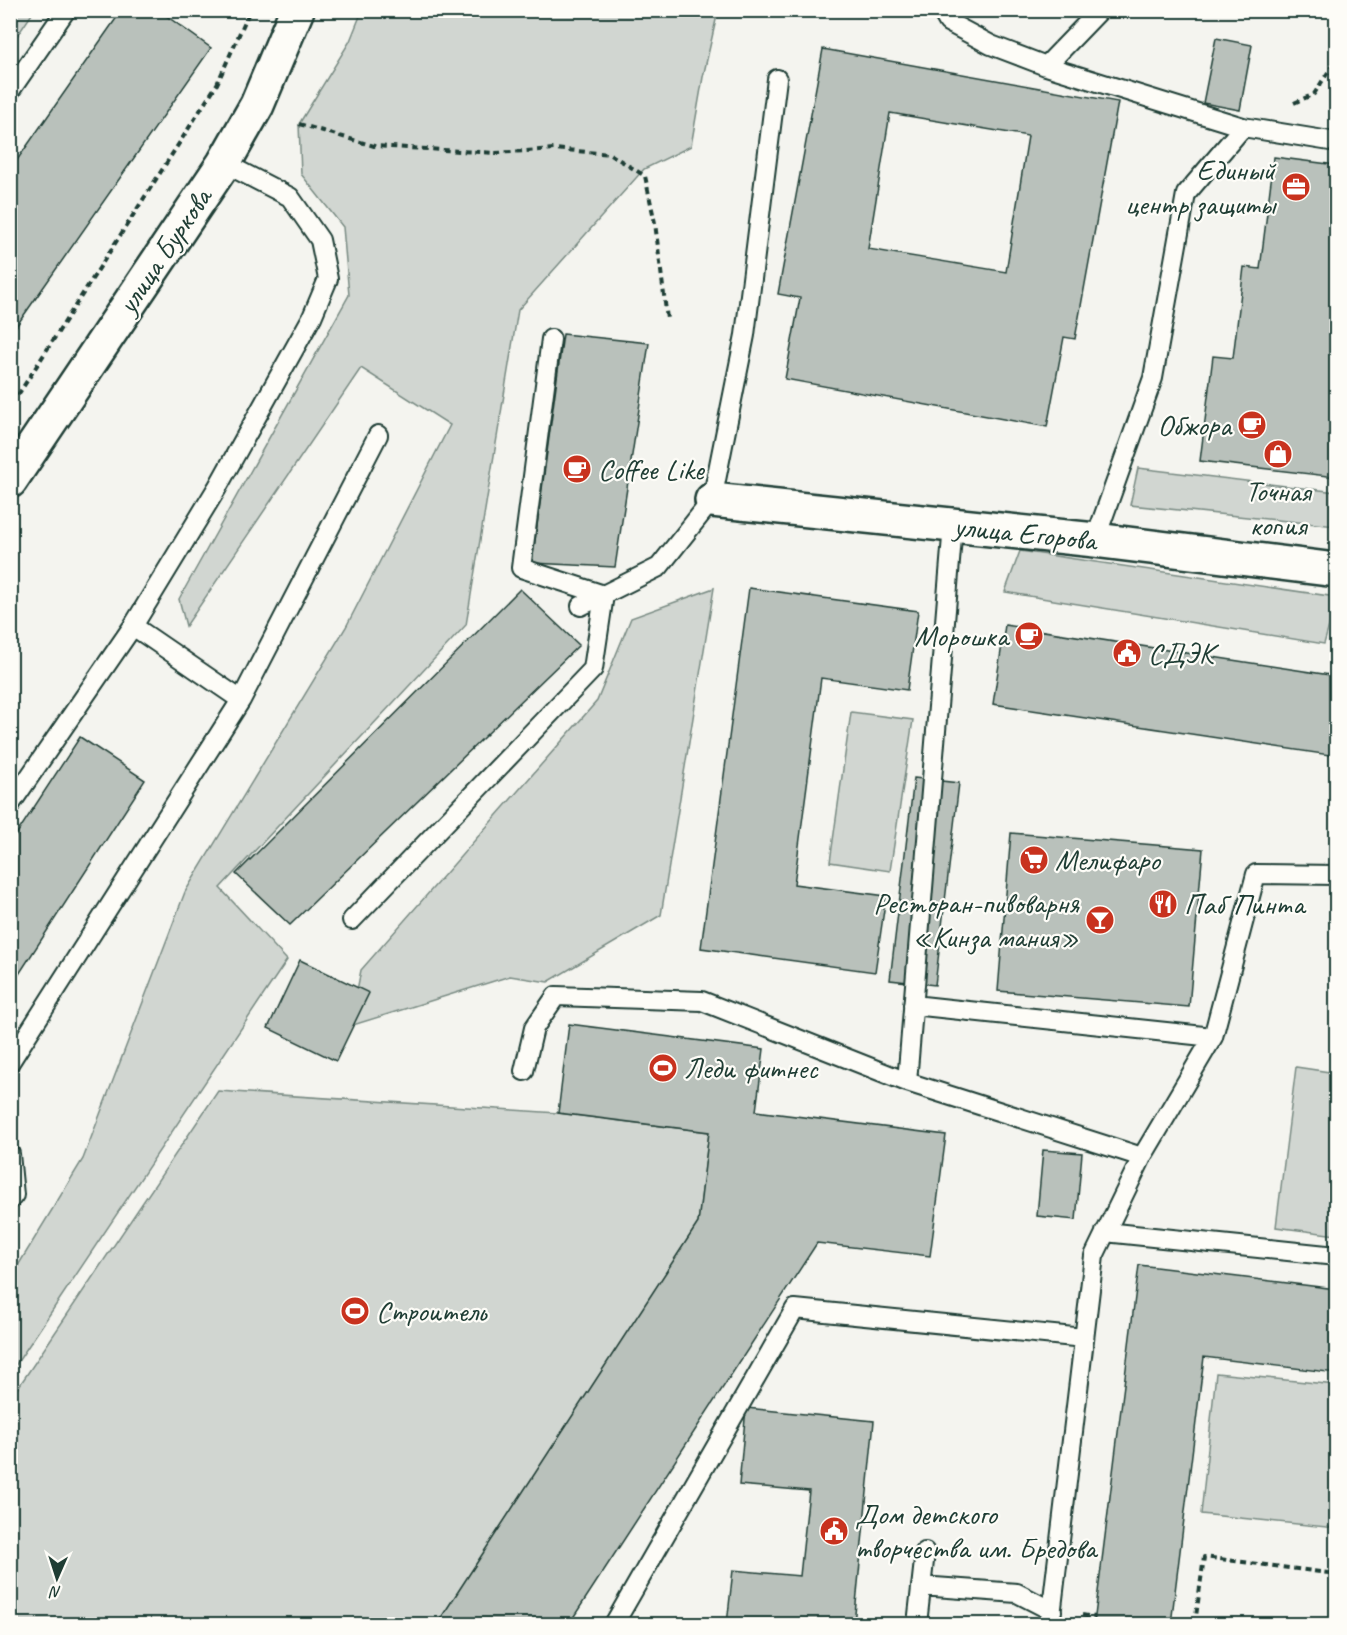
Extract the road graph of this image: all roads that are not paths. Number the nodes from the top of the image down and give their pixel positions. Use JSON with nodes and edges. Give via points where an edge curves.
{"nodes":[{"id":1,"x":66,"y":10,"type":"edge"},
{"id":2,"x":297,"y":10,"type":"edge"},
{"id":3,"x":941,"y":10,"type":"edge"},
{"id":4,"x":1100,"y":10,"type":"edge"},
{"id":5,"x":1046,"y":66,"type":"junction"},
{"id":6,"x":777,"y":78,"type":"dead end"},
{"id":7,"x":10,"y":91,"type":"edge"},
{"id":8,"x":1244,"y":127,"type":"junction"},
{"id":9,"x":1336,"y":142,"type":"edge"},
{"id":10,"x":224,"y":163,"type":"junction"},
{"id":11,"x":551,"y":339,"type":"dead end"},
{"id":12,"x":378,"y":435,"type":"dead end"},
{"id":13,"x":10,"y":481,"type":"edge"},
{"id":14,"x":712,"y":500,"type":"junction"},
{"id":15,"x":953,"y":525,"type":"junction"},
{"id":16,"x":1095,"y":540,"type":"junction"},
{"id":17,"x":1336,"y":570,"type":"edge"},
{"id":18,"x":604,"y":595,"type":"junction"},
{"id":19,"x":581,"y":606,"type":"dead end"},
{"id":20,"x":133,"y":626,"type":"junction"},
{"id":21,"x":241,"y":700,"type":"junction"},
{"id":22,"x":10,"y":805,"type":"edge"},
{"id":23,"x":1336,"y":875,"type":"edge"},
{"id":24,"x":352,"y":920,"type":"dead end"},
{"id":25,"x":913,"y":1005,"type":"junction"},
{"id":26,"x":1213,"y":1037,"type":"junction"},
{"id":27,"x":10,"y":1062,"type":"edge"},
{"id":28,"x":524,"y":1071,"type":"dead end"},
{"id":29,"x":907,"y":1082,"type":"junction"},
{"id":30,"x":10,"y":1154,"type":"edge"},
{"id":31,"x":1143,"y":1157,"type":"junction"},
{"id":32,"x":10,"y":1200,"type":"edge"},
{"id":33,"x":1105,"y":1232,"type":"junction"},
{"id":34,"x":1336,"y":1256,"type":"edge"},
{"id":35,"x":1084,"y":1338,"type":"junction"},
{"id":36,"x":925,"y":1552,"type":"dead end"},
{"id":37,"x":921,"y":1586,"type":"junction"},
{"id":38,"x":1051,"y":1618,"type":"edge"},
{"id":39,"x":614,"y":1624,"type":"edge"},
{"id":40,"x":917,"y":1624,"type":"edge"}],
"edges":[{"from":1,"to":7,"type":"lane"},
{"from":2,"to":10,"type":"street","name":"улица Буркова","via":[[257,105]]},
{"from":3,"to":5,"type":"lane","via":[[948,22],[974,36]]},
{"from":4,"to":5,"type":"lane"},
{"from":5,"to":8,"type":"lane"},
{"from":6,"to":14,"type":"lane","via":[[745,336]]},
{"from":8,"to":9,"type":"lane"},
{"from":8,"to":16,"type":"lane","via":[[1186,194],[1153,378]]},
{"from":10,"to":13,"type":"street","name":"улица Буркова"},
{"from":10,"to":20,"type":"lane","via":[[290,197],[320,240],[328,279],[312,317],[217,488]]},
{"from":11,"to":18,"type":"lane","via":[[521,568]]},
{"from":12,"to":21,"type":"lane"},
{"from":14,"to":15,"type":"street","name":"улица Егорова"},
{"from":14,"to":18,"type":"lane","via":[[659,567]]},
{"from":15,"to":16,"type":"street","name":"улица Егорова"},
{"from":15,"to":25,"type":"lane"},
{"from":16,"to":17,"type":"street","name":"улица Егорова"},
{"from":18,"to":19,"type":"lane"},
{"from":18,"to":24,"type":"lane","via":[[593,669]]},
{"from":20,"to":21,"type":"lane"},
{"from":20,"to":22,"type":"lane"},
{"from":21,"to":27,"type":"lane"},
{"from":23,"to":26,"type":"lane","via":[[1256,874]]},
{"from":25,"to":26,"type":"lane"},
{"from":25,"to":29,"type":"lane"},
{"from":26,"to":31,"type":"lane"},
{"from":28,"to":29,"type":"lane","via":[[534,1028],[556,996],[702,1001]]},
{"from":29,"to":31,"type":"lane"},
{"from":30,"to":32,"type":"lane","via":[[14,1195]]},
{"from":31,"to":33,"type":"lane"},
{"from":33,"to":34,"type":"lane"},
{"from":33,"to":35,"type":"lane","via":[[1094,1256]]},
{"from":35,"to":38,"type":"lane"},
{"from":35,"to":39,"type":"lane","via":[[795,1309]]},
{"from":36,"to":37,"type":"lane"},
{"from":37,"to":38,"type":"lane","via":[[1017,1593]]},
{"from":37,"to":40,"type":"lane"}]}
